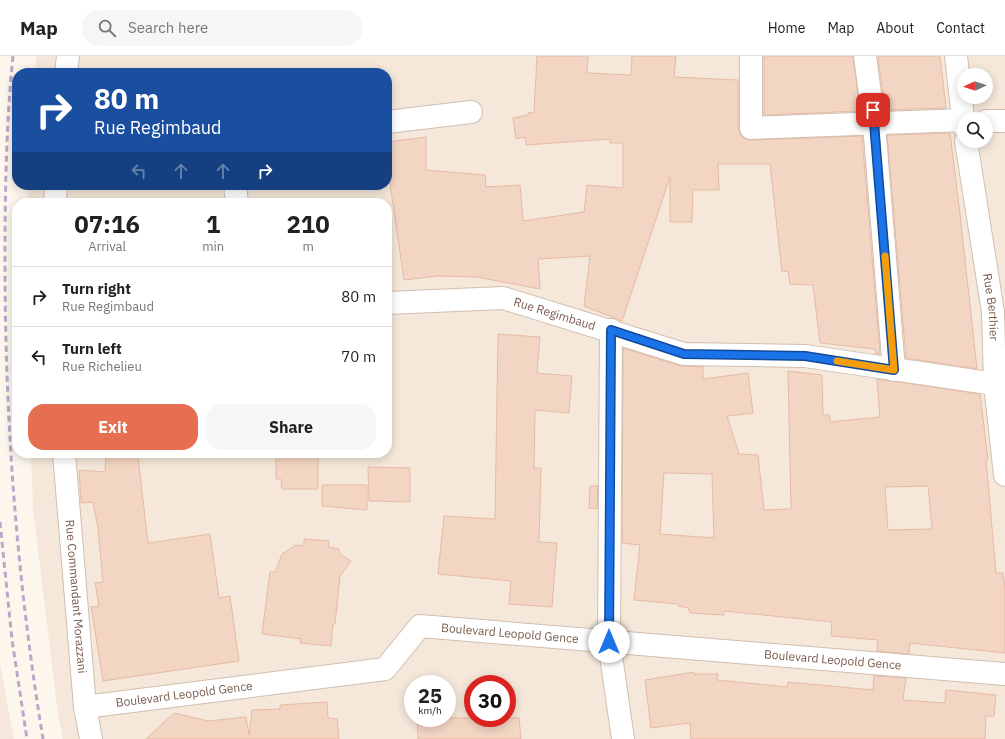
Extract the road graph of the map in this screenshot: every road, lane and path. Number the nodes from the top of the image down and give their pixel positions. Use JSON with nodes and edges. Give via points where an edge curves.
{"nodes":[{"id":1,"x":68,"y":56,"type":"edge"},
{"id":2,"x":751,"y":56,"type":"edge"},
{"id":3,"x":865,"y":56,"type":"edge"},
{"id":4,"x":956,"y":56,"type":"edge"},
{"id":5,"x":67,"y":68,"type":"edge"},
{"id":6,"x":471,"y":112,"type":"dead end"},
{"id":7,"x":962,"y":112,"type":"edge"},
{"id":8,"x":392,"y":121,"type":"edge"},
{"id":9,"x":993,"y":121,"type":"edge"},
{"id":10,"x":1005,"y":121,"type":"edge"},
{"id":11,"x":874,"y":124,"type":"junction"},
{"id":12,"x":957,"y":127,"type":"edge"},
{"id":13,"x":967,"y":148,"type":"edge"},
{"id":14,"x":392,"y":303,"type":"edge"},
{"id":15,"x":611,"y":330,"type":"junction"},
{"id":16,"x":894,"y":370,"type":"junction"},
{"id":17,"x":1000,"y":384,"type":"edge"},
{"id":18,"x":64,"y":458,"type":"edge"},
{"id":19,"x":1005,"y":475,"type":"edge"},
{"id":20,"x":609,"y":642,"type":"junction"},
{"id":21,"x":1005,"y":674,"type":"edge"},
{"id":22,"x":85,"y":707,"type":"junction"},
{"id":23,"x":91,"y":739,"type":"edge"},
{"id":24,"x":623,"y":739,"type":"edge"}],
"edges":[{"from":1,"to":5,"type":"street"},
{"from":2,"to":11,"type":"street","via":[[751,128]]},
{"from":3,"to":11,"type":"street"},
{"from":4,"to":7,"type":"street","name":"Rue Berthier"},
{"from":6,"to":8,"type":"street"},
{"from":9,"to":10,"type":"street"},
{"from":11,"to":12,"type":"street"},
{"from":11,"to":16,"type":"street"},
{"from":13,"to":17,"type":"street","name":"Rue Berthier","via":[[993,312]]},
{"from":14,"to":15,"type":"street","name":"Rue Regimbaud","via":[[504,298]]},
{"from":15,"to":16,"type":"street","name":"Rue Regimbaud","via":[[684,354],[805,356]]},
{"from":15,"to":20,"type":"street"},
{"from":16,"to":17,"type":"street","name":"Rue Regimbaud"},
{"from":17,"to":19,"type":"street","name":"Rue Berthier"},
{"from":18,"to":22,"type":"street","name":"Rue Commandant Morazzani"},
{"from":20,"to":21,"type":"street","name":"Boulevard Leopold Gence"},
{"from":20,"to":22,"type":"street","name":"Boulevard Leopold Gence","via":[[420,626],[385,668]]},
{"from":20,"to":24,"type":"street"},
{"from":22,"to":23,"type":"street","name":"Rue Commandant Morazzani"}]}
